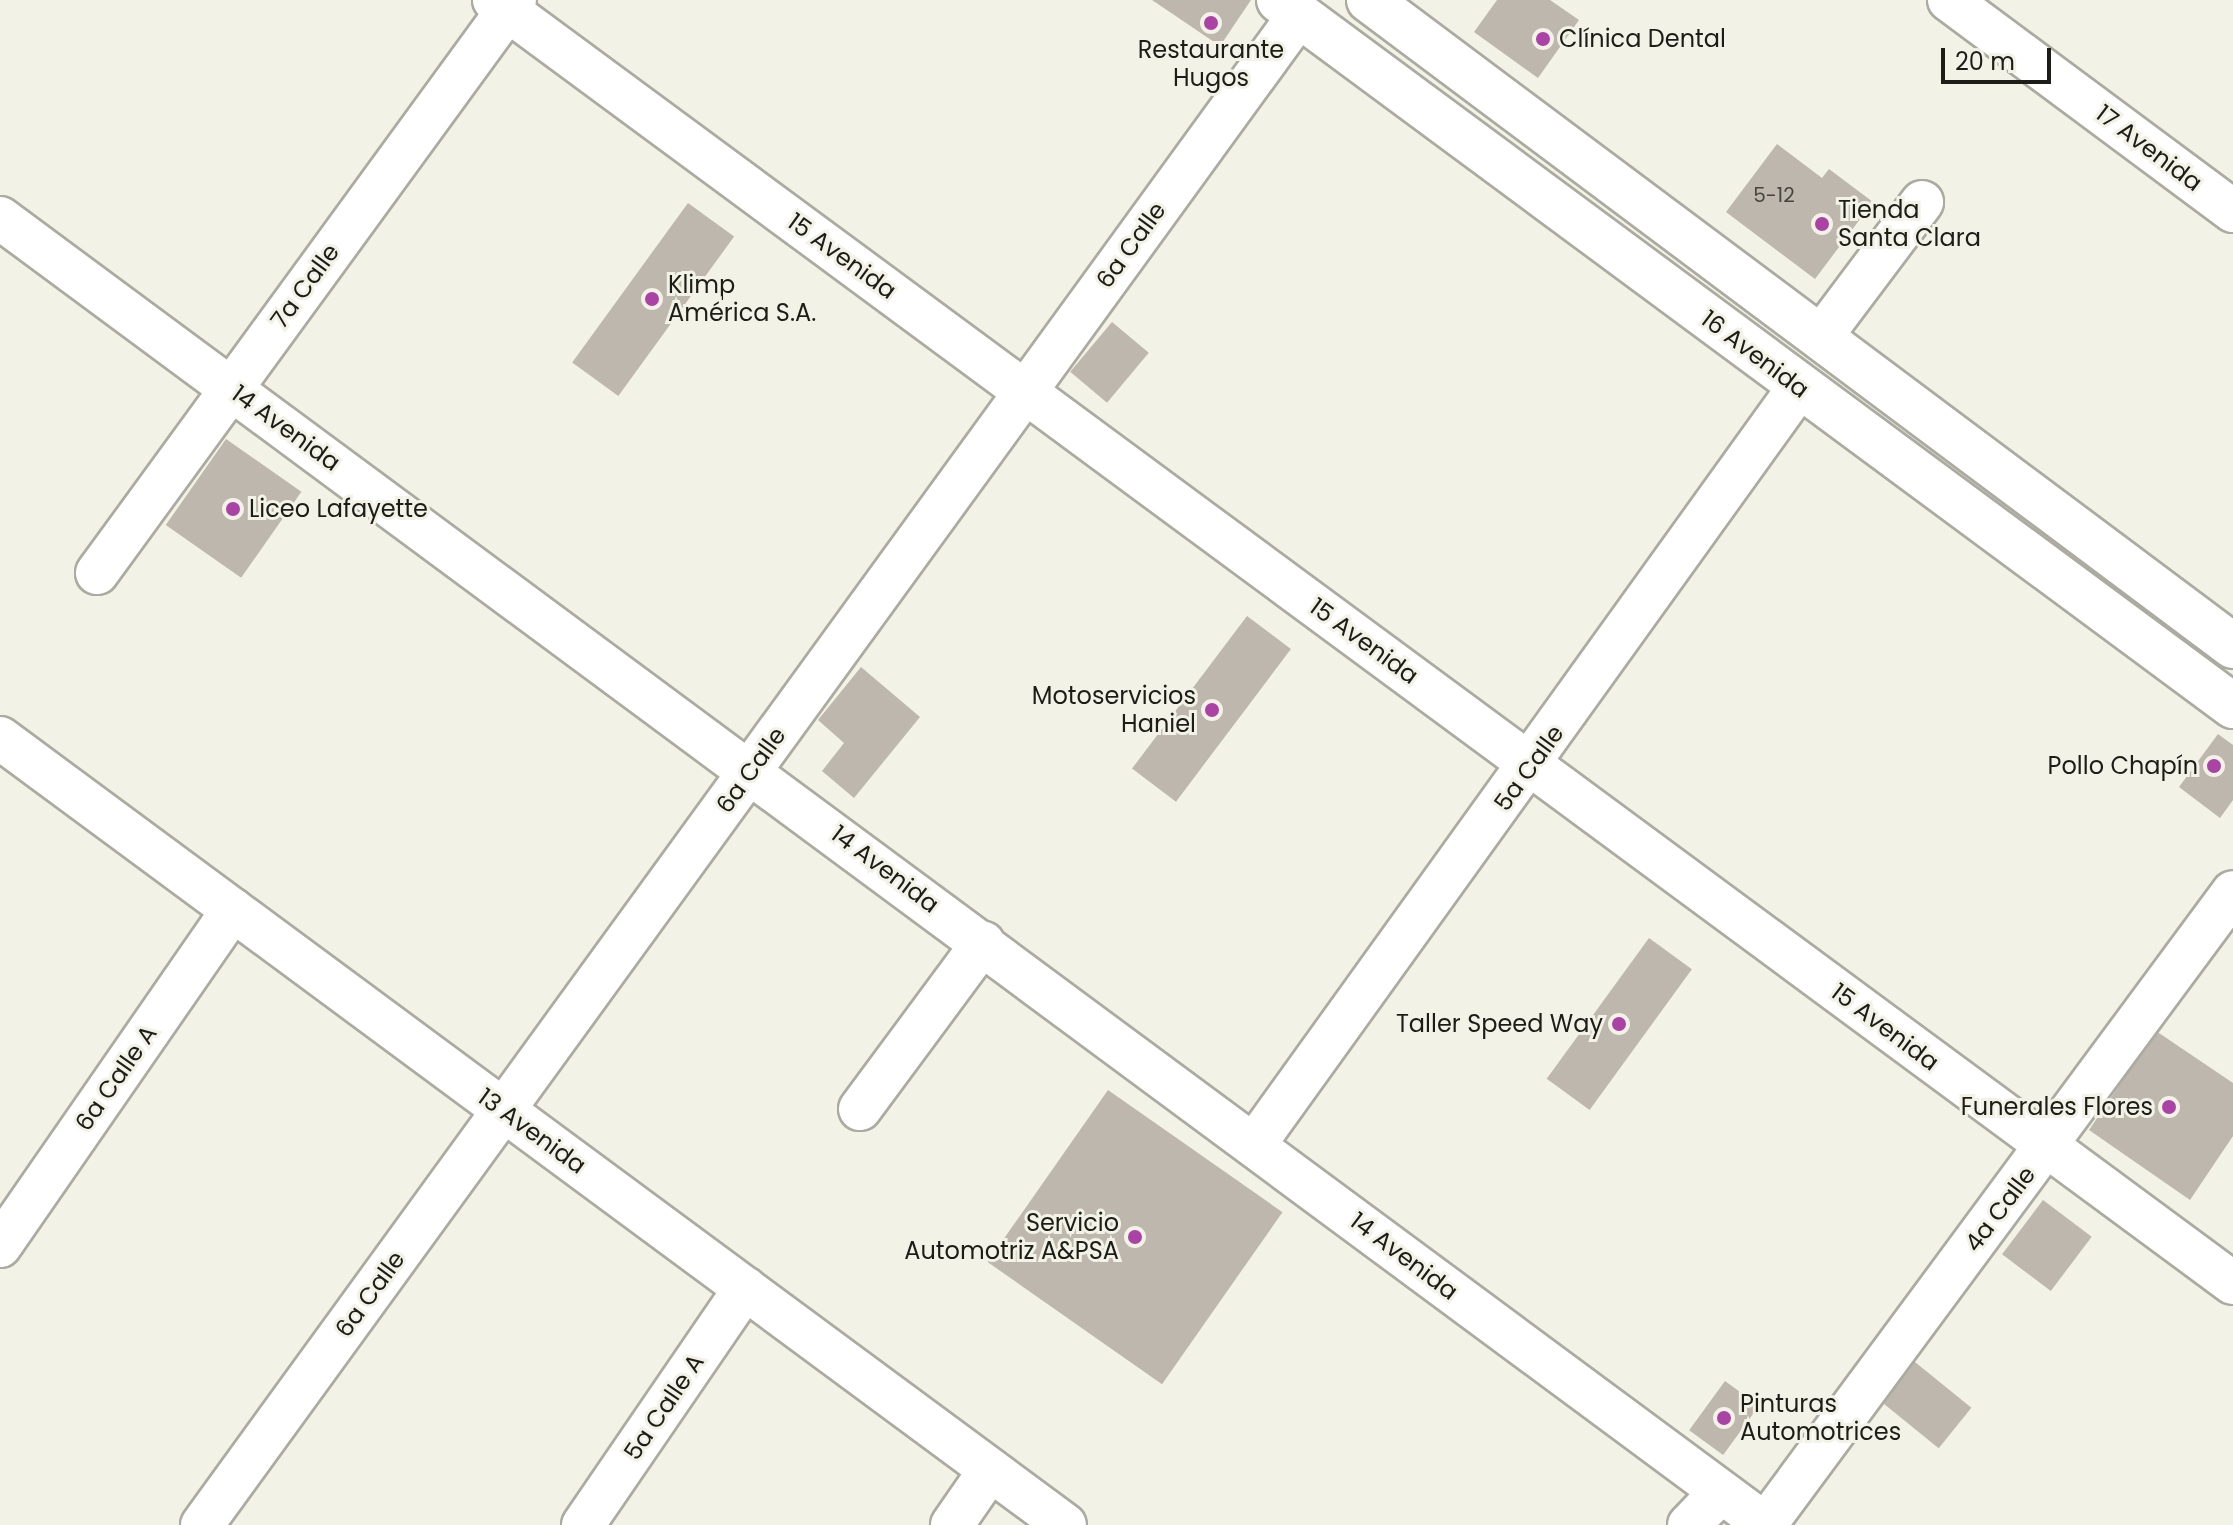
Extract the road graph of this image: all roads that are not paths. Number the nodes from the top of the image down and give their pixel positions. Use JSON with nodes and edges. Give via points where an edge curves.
{"nodes":[{"id":1,"x":1369,"y":0,"type":"edge"},
{"id":2,"x":1949,"y":0,"type":"edge"},
{"id":3,"x":506,"y":3,"type":"edge"},
{"id":4,"x":1289,"y":7,"type":"edge"},
{"id":5,"x":1922,"y":202,"type":"dead end"},
{"id":6,"x":2233,"y":211,"type":"edge"},
{"id":7,"x":0,"y":218,"type":"edge"},
{"id":8,"x":1820,"y":338,"type":"junction"},
{"id":9,"x":231,"y":387,"type":"junction"},
{"id":10,"x":1799,"y":387,"type":"junction"},
{"id":11,"x":1026,"y":391,"type":"junction"},
{"id":12,"x":97,"y":573,"type":"dead end"},
{"id":13,"x":2233,"y":646,"type":"edge"},
{"id":14,"x":2233,"y":706,"type":"edge"},
{"id":15,"x":0,"y":738,"type":"edge"},
{"id":16,"x":1532,"y":764,"type":"junction"},
{"id":17,"x":751,"y":769,"type":"junction"},
{"id":18,"x":2233,"y":892,"type":"edge"},
{"id":19,"x":233,"y":910,"type":"junction"},
{"id":20,"x":983,"y":943,"type":"junction"},
{"id":21,"x":860,"y":1109,"type":"dead end"},
{"id":22,"x":504,"y":1111,"type":"junction"},
{"id":23,"x":1254,"y":1145,"type":"junction"},
{"id":24,"x":2046,"y":1146,"type":"junction"},
{"id":25,"x":0,"y":1246,"type":"edge"},
{"id":26,"x":2233,"y":1283,"type":"edge"},
{"id":27,"x":745,"y":1288,"type":"junction"},
{"id":28,"x":990,"y":1470,"type":"junction"},
{"id":29,"x":1721,"y":1492,"type":"junction"},
{"id":30,"x":202,"y":1525,"type":"edge"},
{"id":31,"x":583,"y":1525,"type":"edge"},
{"id":32,"x":952,"y":1525,"type":"edge"},
{"id":33,"x":1065,"y":1525,"type":"edge"},
{"id":34,"x":1689,"y":1525,"type":"edge"},
{"id":35,"x":1765,"y":1525,"type":"edge"}],
"edges":[{"from":1,"to":8,"type":"main road"},
{"from":2,"to":6,"type":"street","name":"17 Avenida"},
{"from":3,"to":9,"type":"street","name":"7a Calle"},
{"from":3,"to":11,"type":"street","name":"15 Avenida"},
{"from":4,"to":10,"type":"main road","name":"16 Avenida"},
{"from":4,"to":11,"type":"street","name":"6a Calle"},
{"from":5,"to":8,"type":"street"},
{"from":7,"to":9,"type":"street","name":"14 Avenida"},
{"from":8,"to":13,"type":"main road"},
{"from":9,"to":12,"type":"street","name":"7a Calle"},
{"from":9,"to":17,"type":"street","name":"14 Avenida"},
{"from":10,"to":14,"type":"main road","name":"16 Avenida"},
{"from":10,"to":16,"type":"street","name":"5a Calle"},
{"from":11,"to":16,"type":"street","name":"15 Avenida"},
{"from":11,"to":17,"type":"street","name":"6a Calle"},
{"from":15,"to":19,"type":"street","name":"13 Avenida"},
{"from":16,"to":23,"type":"street","name":"5a Calle"},
{"from":16,"to":24,"type":"street","name":"15 Avenida"},
{"from":17,"to":20,"type":"street","name":"14 Avenida"},
{"from":17,"to":22,"type":"street","name":"6a Calle"},
{"from":18,"to":24,"type":"street","name":"4a Calle"},
{"from":19,"to":22,"type":"street","name":"13 Avenida"},
{"from":19,"to":25,"type":"street","name":"6a Calle A"},
{"from":20,"to":21,"type":"street"},
{"from":20,"to":23,"type":"street","name":"14 Avenida"},
{"from":22,"to":27,"type":"street","name":"13 Avenida"},
{"from":22,"to":30,"type":"street","name":"6a Calle"},
{"from":23,"to":29,"type":"street","name":"14 Avenida"},
{"from":24,"to":26,"type":"street","name":"15 Avenida"},
{"from":24,"to":35,"type":"street","name":"4a Calle"},
{"from":27,"to":28,"type":"street","name":"13 Avenida"},
{"from":27,"to":31,"type":"street","name":"5a Calle A"},
{"from":28,"to":32,"type":"street"},
{"from":28,"to":33,"type":"street","name":"13 Avenida"},
{"from":29,"to":34,"type":"street"},
{"from":29,"to":35,"type":"street","name":"14 Avenida"}]}
